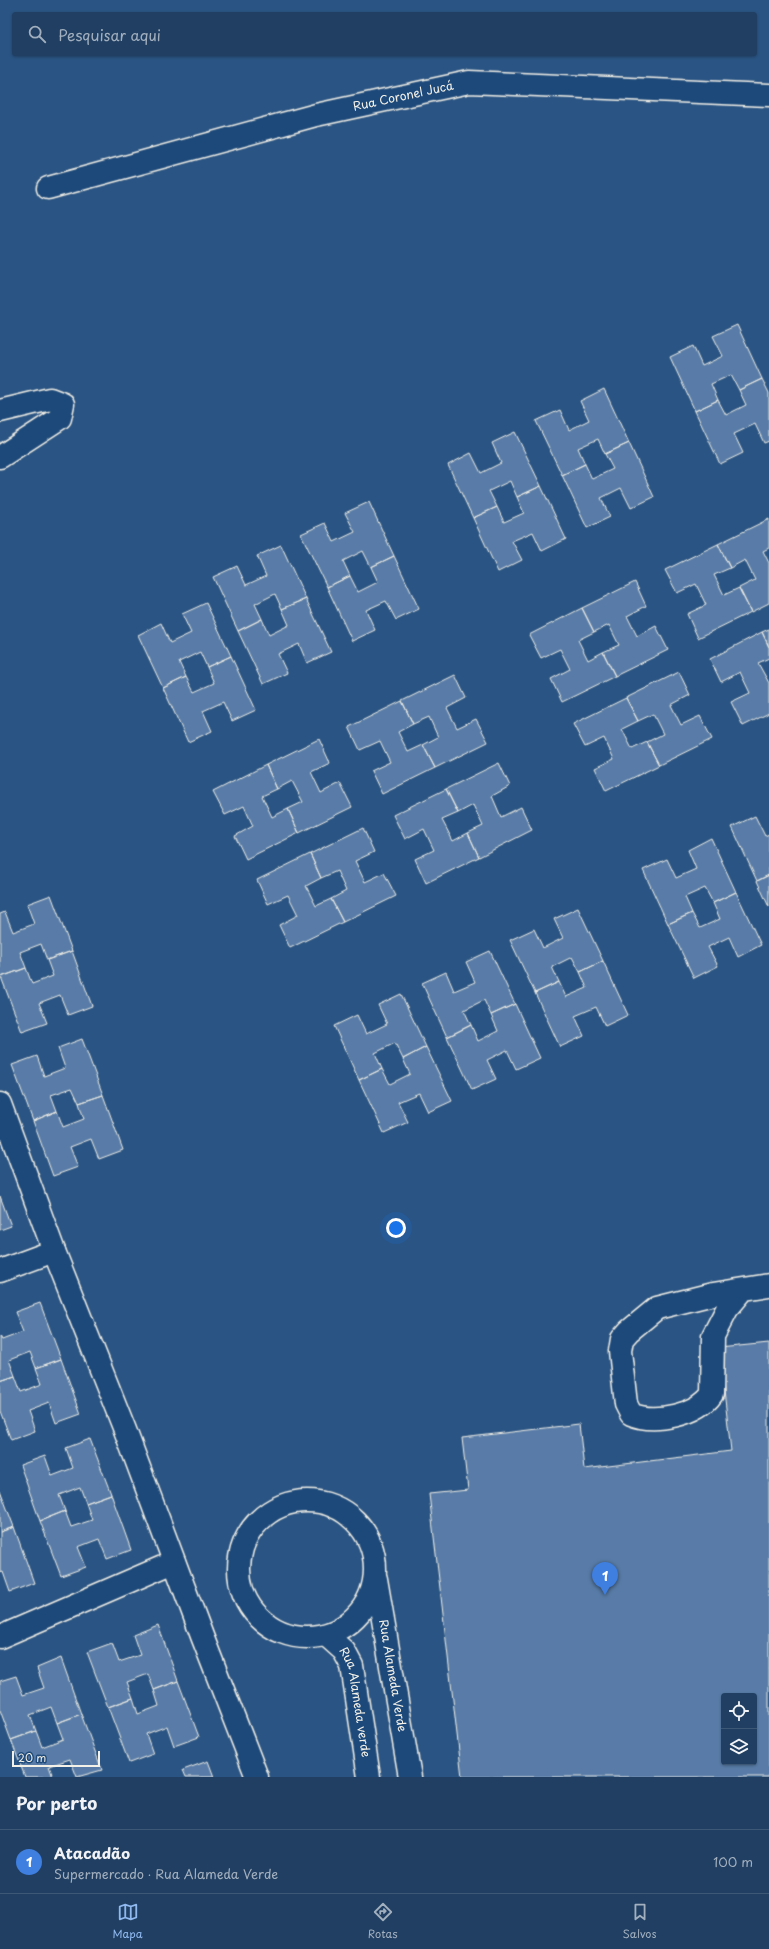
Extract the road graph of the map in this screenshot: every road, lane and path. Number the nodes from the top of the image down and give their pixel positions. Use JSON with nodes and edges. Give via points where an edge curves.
{"nodes":[{"id":1,"x":769,"y":95,"type":"edge"},
{"id":2,"x":48,"y":188,"type":"dead end"},
{"id":3,"x":0,"y":411,"type":"edge"},
{"id":4,"x":0,"y":458,"type":"edge"},
{"id":5,"x":0,"y":1104,"type":"edge"},
{"id":6,"x":54,"y":1251,"type":"junction"},
{"id":7,"x":0,"y":1271,"type":"edge"},
{"id":8,"x":769,"y":1285,"type":"edge"},
{"id":9,"x":743,"y":1290,"type":"junction"},
{"id":10,"x":174,"y":1562,"type":"junction"},
{"id":11,"x":375,"y":1574,"type":"junction"},
{"id":12,"x":326,"y":1635,"type":"junction"},
{"id":13,"x":0,"y":1637,"type":"edge"},
{"id":14,"x":257,"y":1777,"type":"edge"},
{"id":15,"x":369,"y":1777,"type":"edge"},
{"id":16,"x":410,"y":1777,"type":"edge"}],
"edges":[{"from":1,"to":2,"type":"street","name":"Rua Coronel Jucá","via":[[469,82],[316,115]]},
{"from":3,"to":4,"type":"street","via":[[50,399],[63,404],[60,418]]},
{"from":5,"to":6,"type":"street"},
{"from":6,"to":7,"type":"street"},
{"from":6,"to":10,"type":"street"},
{"from":8,"to":9,"type":"street"},
{"from":9,"to":9,"type":"street","via":[[713,1294],[657,1308],[629,1331],[622,1339],[620,1351],[626,1404],[631,1414],[649,1419],[667,1417],[703,1404],[709,1398],[712,1394],[713,1336],[727,1309]]},
{"from":10,"to":13,"type":"street"},
{"from":10,"to":14,"type":"street"},
{"from":11,"to":12,"type":"street","via":[[367,1601],[359,1612],[350,1622]]},
{"from":11,"to":12,"type":"street","via":[[374,1556],[368,1538],[357,1523],[340,1509],[319,1502],[296,1501],[275,1508],[257,1522],[245,1540],[239,1562],[240,1584],[248,1605],[263,1622],[282,1633],[304,1638]]},
{"from":11,"to":16,"type":"street","name":"Rua Alameda Verde"},
{"from":12,"to":15,"type":"street","name":"Rua Alameda verde","via":[[344,1651],[352,1666]]}]}
